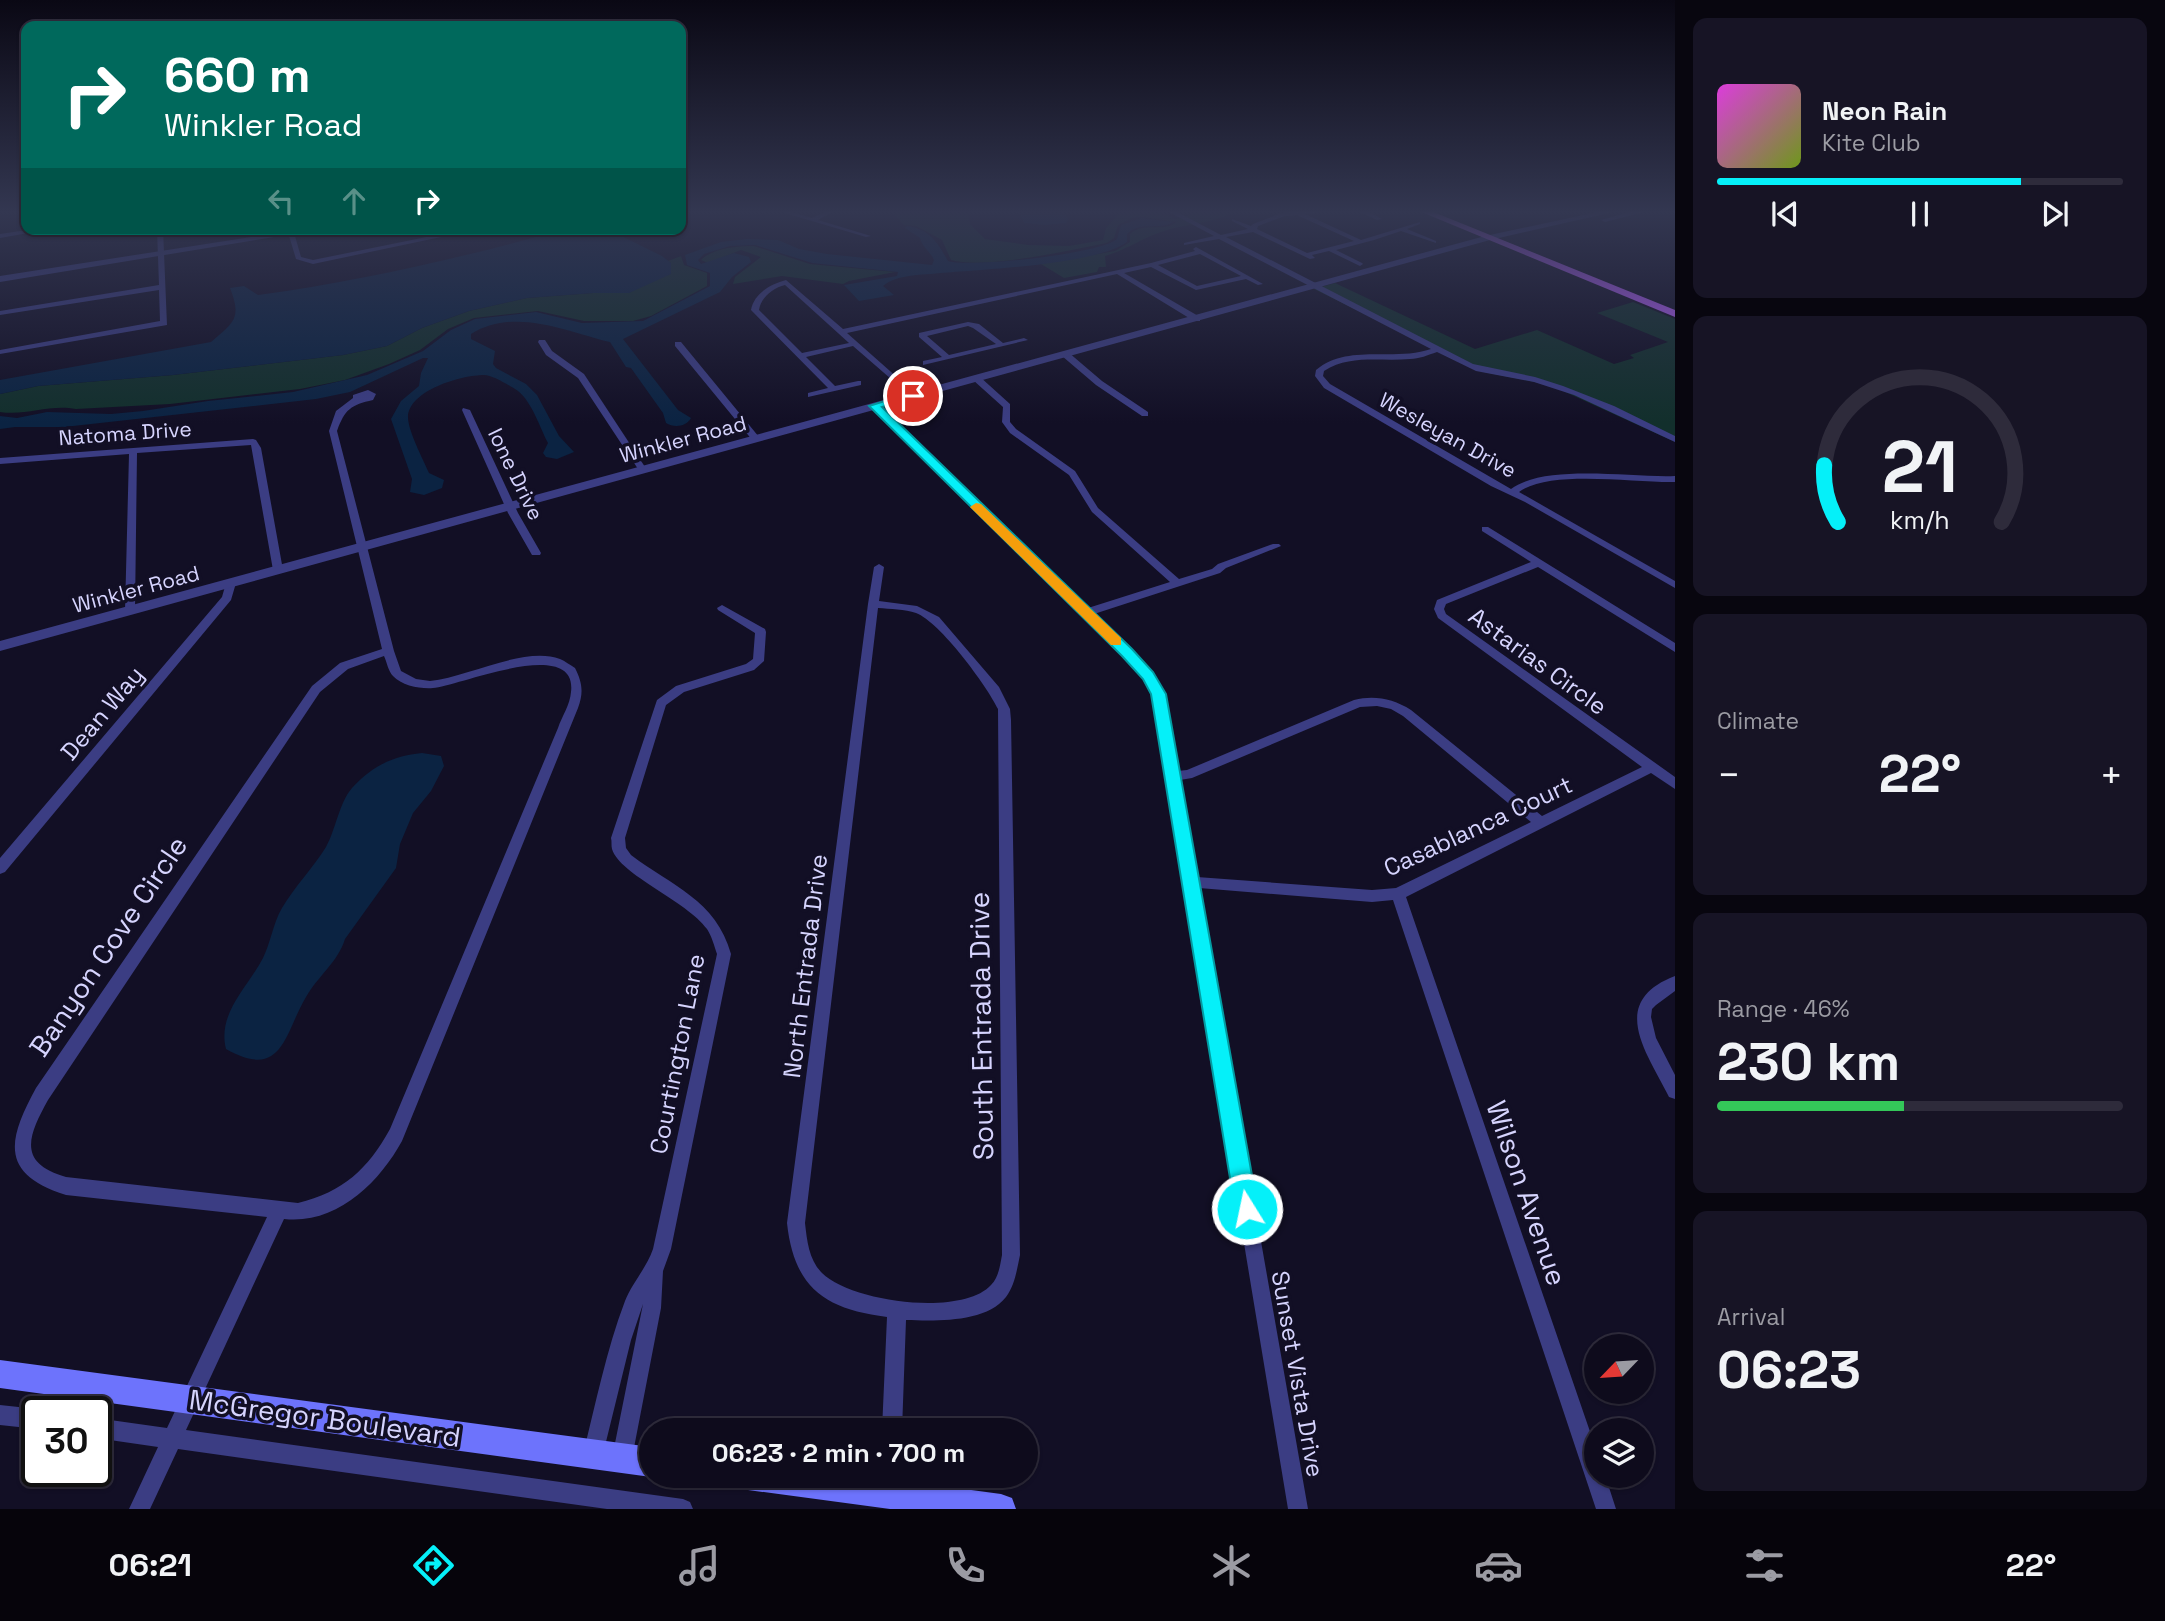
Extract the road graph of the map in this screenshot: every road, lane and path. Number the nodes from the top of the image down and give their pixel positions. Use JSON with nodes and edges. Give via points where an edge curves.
{"nodes":[{"id":1,"x":162,"y":281,"type":"edge"},
{"id":2,"x":1074,"y":281,"type":"edge"},
{"id":3,"x":1134,"y":281,"type":"edge"},
{"id":4,"x":1183,"y":281,"type":"edge"},
{"id":5,"x":1227,"y":281,"type":"edge"},
{"id":6,"x":1255,"y":281,"type":"edge"},
{"id":7,"x":1306,"y":281,"type":"edge"},
{"id":8,"x":1333,"y":281,"type":"edge"},
{"id":9,"x":1598,"y":281,"type":"edge"},
{"id":10,"x":1614,"y":281,"type":"edge"},
{"id":11,"x":1260,"y":284,"type":"dead end"},
{"id":12,"x":1315,"y":286,"type":"junction"},
{"id":13,"x":162,"y":287,"type":"junction"},
{"id":14,"x":1633,"y":289,"type":"junction"},
{"id":15,"x":1622,"y":292,"type":"junction"},
{"id":16,"x":1675,"y":305,"type":"edge"},
{"id":17,"x":0,"y":313,"type":"edge"},
{"id":18,"x":921,"y":314,"type":"junction"},
{"id":19,"x":1675,"y":314,"type":"edge"},
{"id":20,"x":1197,"y":319,"type":"junction"},
{"id":21,"x":940,"y":330,"type":"junction"},
{"id":22,"x":841,"y":332,"type":"junction"},
{"id":23,"x":1024,"y":340,"type":"dead end"},
{"id":24,"x":542,"y":342,"type":"dead end"},
{"id":25,"x":678,"y":344,"type":"dead end"},
{"id":26,"x":854,"y":344,"type":"junction"},
{"id":27,"x":1002,"y":345,"type":"junction"},
{"id":28,"x":1438,"y":349,"type":"junction"},
{"id":29,"x":0,"y":352,"type":"edge"},
{"id":30,"x":1065,"y":354,"type":"junction"},
{"id":31,"x":800,"y":356,"type":"junction"},
{"id":32,"x":947,"y":358,"type":"junction"},
{"id":33,"x":926,"y":363,"type":"dead end"},
{"id":34,"x":976,"y":379,"type":"junction"},
{"id":35,"x":858,"y":383,"type":"dead end"},
{"id":36,"x":833,"y":389,"type":"junction"},
{"id":37,"x":811,"y":395,"type":"dead end"},
{"id":38,"x":913,"y":396,"type":"junction"},
{"id":39,"x":357,"y":398,"type":"dead end"},
{"id":40,"x":874,"y":406,"type":"junction"},
{"id":41,"x":466,"y":410,"type":"dead end"},
{"id":42,"x":1145,"y":414,"type":"dead end"},
{"id":43,"x":756,"y":439,"type":"junction"},
{"id":44,"x":1675,"y":439,"type":"edge"},
{"id":45,"x":133,"y":450,"type":"junction"},
{"id":46,"x":0,"y":461,"type":"edge"},
{"id":47,"x":643,"y":470,"type":"junction"},
{"id":48,"x":1675,"y":480,"type":"edge"},
{"id":49,"x":1513,"y":492,"type":"junction"},
{"id":50,"x":510,"y":506,"type":"junction"},
{"id":51,"x":1485,"y":529,"type":"dead end"},
{"id":52,"x":1276,"y":546,"type":"dead end"},
{"id":53,"x":363,"y":547,"type":"junction"},
{"id":54,"x":536,"y":554,"type":"dead end"},
{"id":55,"x":1539,"y":563,"type":"junction"},
{"id":56,"x":879,"y":567,"type":"dead end"},
{"id":57,"x":278,"y":570,"type":"junction"},
{"id":58,"x":231,"y":583,"type":"junction"},
{"id":59,"x":1177,"y":583,"type":"junction"},
{"id":60,"x":1675,"y":585,"type":"edge"},
{"id":61,"x":873,"y":604,"type":"junction"},
{"id":62,"x":722,"y":608,"type":"dead end"},
{"id":63,"x":130,"y":611,"type":"junction"},
{"id":64,"x":1085,"y":612,"type":"junction"},
{"id":65,"x":0,"y":646,"type":"edge"},
{"id":66,"x":1675,"y":648,"type":"edge"},
{"id":67,"x":388,"y":651,"type":"junction"},
{"id":68,"x":1651,"y":768,"type":"junction"},
{"id":69,"x":1174,"y":776,"type":"junction"},
{"id":70,"x":1675,"y":785,"type":"edge"},
{"id":71,"x":1541,"y":822,"type":"junction"},
{"id":72,"x":0,"y":868,"type":"edge"},
{"id":73,"x":1191,"y":883,"type":"junction"},
{"id":74,"x":1398,"y":894,"type":"junction"},
{"id":75,"x":1675,"y":983,"type":"edge"},
{"id":76,"x":1675,"y":1091,"type":"edge"},
{"id":77,"x":279,"y":1211,"type":"junction"},
{"id":78,"x":654,"y":1271,"type":"junction"},
{"id":79,"x":897,"y":1309,"type":"junction"},
{"id":80,"x":0,"y":1374,"type":"edge"},
{"id":81,"x":190,"y":1400,"type":"junction"},
{"id":82,"x":0,"y":1415,"type":"edge"},
{"id":83,"x":21,"y":1417,"type":"edge"},
{"id":84,"x":892,"y":1418,"type":"edge"},
{"id":85,"x":112,"y":1430,"type":"edge"},
{"id":86,"x":172,"y":1438,"type":"junction"},
{"id":87,"x":593,"y":1454,"type":"junction"},
{"id":88,"x":622,"y":1458,"type":"junction"},
{"id":89,"x":639,"y":1460,"type":"edge"},
{"id":90,"x":903,"y":1488,"type":"edge"},
{"id":91,"x":139,"y":1509,"type":"edge"},
{"id":92,"x":683,"y":1509,"type":"edge"},
{"id":93,"x":1002,"y":1509,"type":"edge"},
{"id":94,"x":1298,"y":1509,"type":"edge"},
{"id":95,"x":1606,"y":1509,"type":"edge"}],
"edges":[{"from":1,"to":13,"type":"street"},
{"from":2,"to":18,"type":"street"},
{"from":3,"to":20,"type":"street"},
{"from":4,"to":5,"type":"street","via":[[1196,288]]},
{"from":6,"to":11,"type":"street"},
{"from":7,"to":12,"type":"street"},
{"from":8,"to":12,"type":"street","name":"Winkler Road"},
{"from":9,"to":15,"type":"main road"},
{"from":10,"to":14,"type":"main road"},
{"from":12,"to":20,"type":"street","name":"Winkler Road"},
{"from":12,"to":28,"type":"street"},
{"from":13,"to":17,"type":"street"},
{"from":13,"to":29,"type":"street","via":[[164,323]]},
{"from":14,"to":15,"type":"main road"},
{"from":14,"to":16,"type":"main road"},
{"from":15,"to":19,"type":"main road"},
{"from":18,"to":21,"type":"street"},
{"from":18,"to":22,"type":"street"},
{"from":20,"to":30,"type":"street","name":"Winkler Road"},
{"from":21,"to":27,"type":"street","via":[[968,324]]},
{"from":21,"to":32,"type":"street","via":[[922,335]]},
{"from":22,"to":26,"type":"street"},
{"from":22,"to":31,"type":"street","via":[[786,282],[771,287],[754,307]]},
{"from":23,"to":27,"type":"street"},
{"from":24,"to":47,"type":"street","via":[[549,353],[581,376]]},
{"from":25,"to":43,"type":"street"},
{"from":26,"to":31,"type":"street"},
{"from":26,"to":38,"type":"street"},
{"from":27,"to":32,"type":"street"},
{"from":28,"to":44,"type":"street","via":[[1488,373],[1547,383]]},
{"from":28,"to":49,"type":"street","name":"Wesleyan Drive","via":[[1415,356],[1363,356],[1325,366],[1319,376],[1327,386]]},
{"from":30,"to":34,"type":"street","name":"Winkler Road"},
{"from":30,"to":42,"type":"street"},
{"from":31,"to":36,"type":"street"},
{"from":32,"to":33,"type":"street"},
{"from":34,"to":38,"type":"street","name":"Winkler Road"},
{"from":34,"to":59,"type":"street","via":[[1007,406],[1006,422],[1013,430],[1072,473],[1096,510]]},
{"from":35,"to":36,"type":"street"},
{"from":36,"to":37,"type":"street"},
{"from":38,"to":40,"type":"street","name":"Winkler Road"},
{"from":39,"to":53,"type":"street","via":[[339,412],[333,430]]},
{"from":40,"to":43,"type":"street","name":"Winkler Road"},
{"from":40,"to":64,"type":"street","name":"Sunset Vista Drive"},
{"from":41,"to":50,"type":"street","name":"Ione Drive"},
{"from":43,"to":47,"type":"street","name":"Winkler Road"},
{"from":45,"to":46,"type":"street","name":"Natoma Drive"},
{"from":45,"to":57,"type":"street","name":"Natoma Drive","via":[[253,442]]},
{"from":45,"to":63,"type":"street"},
{"from":47,"to":50,"type":"street","name":"Winkler Road"},
{"from":48,"to":49,"type":"street","via":[[1553,477],[1528,481]]},
{"from":49,"to":60,"type":"street","name":"Wesleyan Drive"},
{"from":50,"to":53,"type":"street","name":"Winkler Road"},
{"from":50,"to":54,"type":"street","name":"Ione Drive"},
{"from":51,"to":55,"type":"street"},
{"from":52,"to":59,"type":"street"},
{"from":53,"to":57,"type":"street","name":"Winkler Road"},
{"from":53,"to":67,"type":"street","name":"Banyon Cove Circle"},
{"from":55,"to":66,"type":"street"},
{"from":55,"to":68,"type":"street","name":"Astarias Circle","via":[[1448,598],[1438,609]]},
{"from":56,"to":61,"type":"street","name":"North Entrada Drive"},
{"from":57,"to":58,"type":"street","name":"Winkler Road"},
{"from":58,"to":63,"type":"street","name":"Winkler Road"},
{"from":58,"to":72,"type":"street","name":"Dean Way","via":[[227,598]]},
{"from":59,"to":64,"type":"street"},
{"from":61,"to":79,"type":"street","name":"North Entrada Drive","via":[[796,1223],[798,1244],[818,1282],[853,1302]]},
{"from":61,"to":79,"type":"street","name":"South Entrada Drive","via":[[905,606],[935,619],[995,690],[1005,720],[1011,1255],[1007,1277],[996,1295],[979,1304]]},
{"from":62,"to":78,"type":"street","name":"Courtington Lane","via":[[761,632],[758,661],[680,689],[661,703],[618,838],[626,859],[707,918],[722,940],[724,954]]},
{"from":63,"to":65,"type":"street","name":"Winkler Road"},
{"from":64,"to":69,"type":"street","name":"Sunset Vista Drive","via":[[1154,685],[1162,703]]},
{"from":67,"to":77,"type":"street","name":"Banyon Cove Circle","via":[[396,673],[424,685],[516,662],[554,662],[571,672],[576,696],[387,1153],[358,1187],[339,1199],[298,1212]]},
{"from":67,"to":77,"type":"street","name":"Banyon Cove Circle","via":[[344,666],[316,689],[41,1094],[24,1130],[26,1163],[35,1175],[49,1182]]},
{"from":68,"to":70,"type":"street","name":"Astarias Circle"},
{"from":68,"to":71,"type":"street","name":"Casablanca Court"},
{"from":69,"to":71,"type":"street","via":[[1188,775],[1374,700],[1407,713]]},
{"from":69,"to":73,"type":"street","name":"Sunset Vista Drive"},
{"from":71,"to":74,"type":"street","name":"Casablanca Court"},
{"from":73,"to":74,"type":"street","name":"Casablanca Court"},
{"from":73,"to":94,"type":"street","name":"Sunset Vista Drive"},
{"from":74,"to":95,"type":"street","name":"Wilson Avenue"},
{"from":75,"to":76,"type":"street","via":[[1653,997],[1643,1020]]},
{"from":77,"to":81,"type":"street"},
{"from":78,"to":87,"type":"street","name":"Courtington Lane","via":[[634,1301]]},
{"from":78,"to":88,"type":"street","name":"Courtington Lane","via":[[652,1308]]},
{"from":79,"to":84,"type":"street"},
{"from":80,"to":81,"type":"main road","name":"McGregor Boulevard"},
{"from":81,"to":86,"type":"street"},
{"from":81,"to":87,"type":"main road","name":"McGregor Boulevard"},
{"from":82,"to":83,"type":"street"},
{"from":85,"to":86,"type":"street"},
{"from":86,"to":91,"type":"street"},
{"from":86,"to":92,"type":"street"},
{"from":87,"to":88,"type":"main road","name":"McGregor Boulevard"},
{"from":88,"to":89,"type":"main road","name":"McGregor Boulevard"},
{"from":90,"to":93,"type":"main road"}]}
